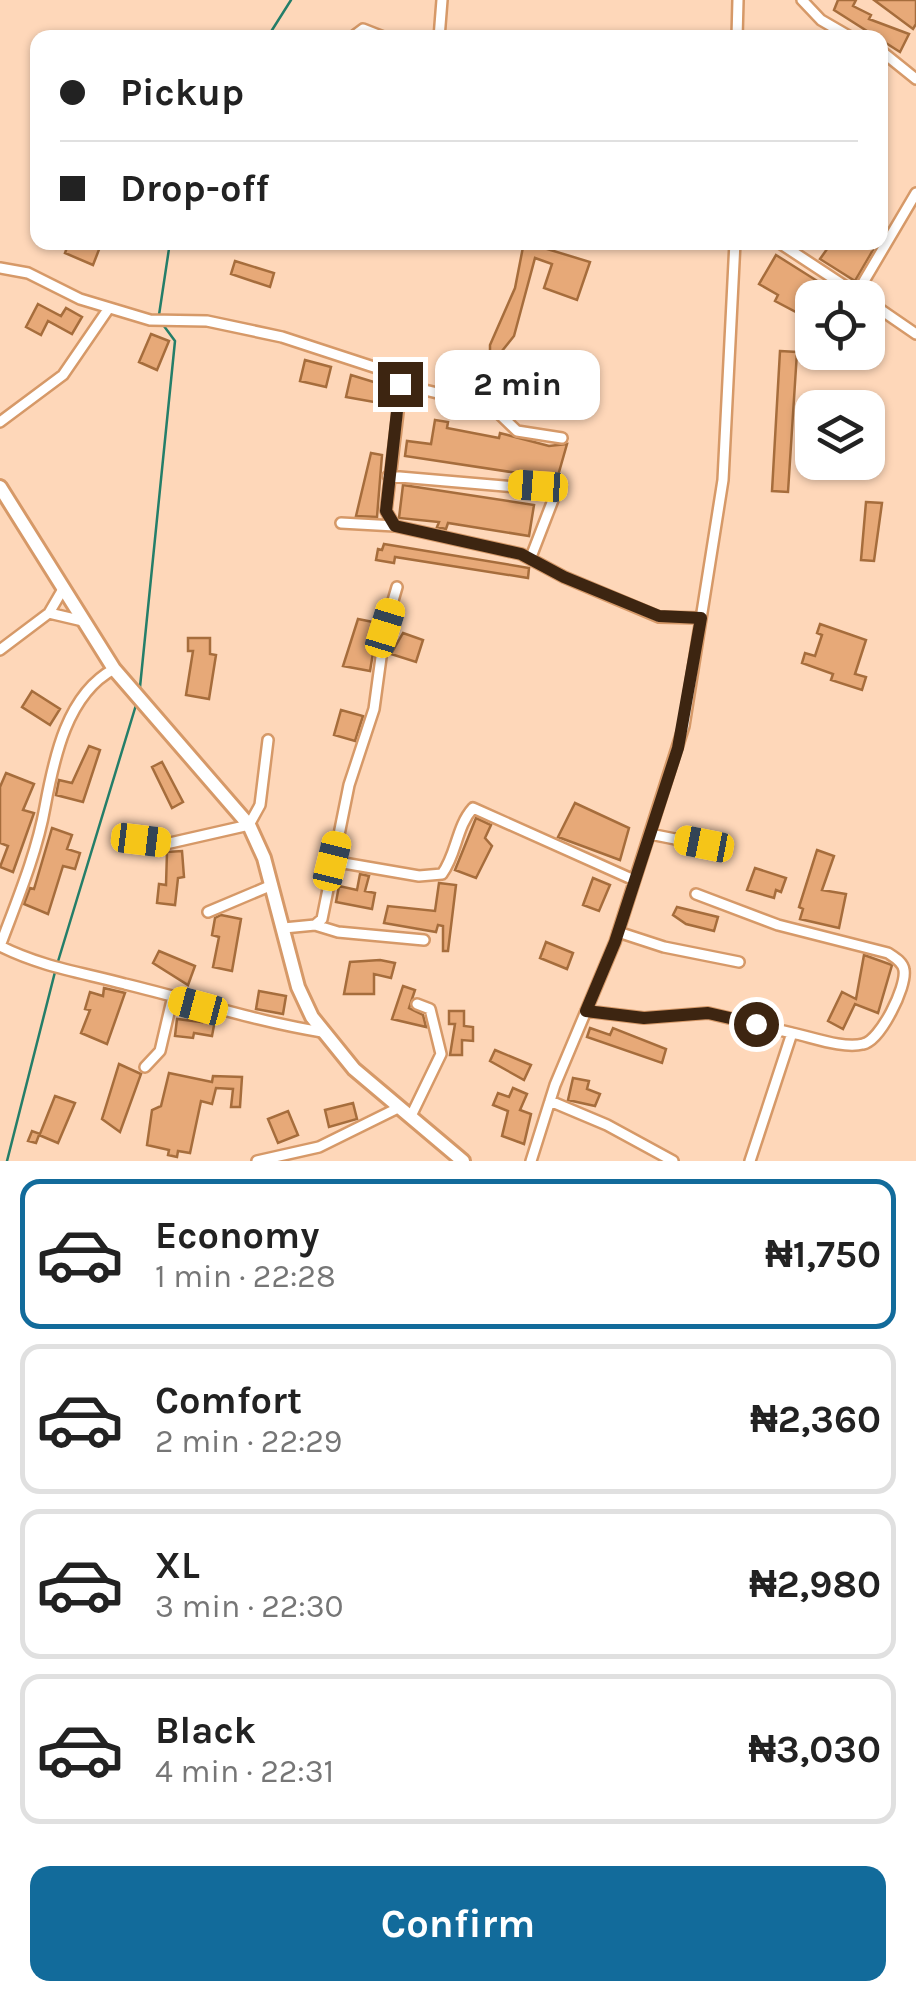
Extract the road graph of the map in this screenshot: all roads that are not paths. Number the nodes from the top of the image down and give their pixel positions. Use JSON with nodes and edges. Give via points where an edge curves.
{"nodes":[{"id":1,"x":442,"y":0,"type":"edge"},
{"id":2,"x":738,"y":0,"type":"edge"},
{"id":3,"x":802,"y":0,"type":"edge"},
{"id":4,"x":440,"y":30,"type":"edge"},
{"id":5,"x":738,"y":30,"type":"edge"},
{"id":6,"x":839,"y":30,"type":"edge"},
{"id":7,"x":888,"y":56,"type":"edge"},
{"id":8,"x":916,"y":79,"type":"edge"},
{"id":9,"x":916,"y":193,"type":"edge"},
{"id":10,"x":888,"y":248,"type":"edge"},
{"id":11,"x":734,"y":250,"type":"edge"},
{"id":12,"x":790,"y":250,"type":"edge"},
{"id":13,"x":887,"y":250,"type":"edge"},
{"id":14,"x":0,"y":268,"type":"edge"},
{"id":15,"x":837,"y":280,"type":"edge"},
{"id":16,"x":872,"y":280,"type":"edge"},
{"id":17,"x":109,"y":308,"type":"junction"},
{"id":18,"x":885,"y":312,"type":"edge"},
{"id":19,"x":916,"y":334,"type":"edge"},
{"id":20,"x":514,"y":361,"type":"dead end"},
{"id":21,"x":400,"y":384,"type":"junction"},
{"id":22,"x":491,"y":406,"type":"junction"},
{"id":23,"x":0,"y":422,"type":"edge"},
{"id":24,"x":562,"y":438,"type":"dead end"},
{"id":25,"x":388,"y":476,"type":"junction"},
{"id":26,"x":0,"y":486,"type":"edge"},
{"id":27,"x":341,"y":523,"type":"dead end"},
{"id":28,"x":395,"y":526,"type":"junction"},
{"id":29,"x":530,"y":557,"type":"junction"},
{"id":30,"x":397,"y":587,"type":"dead end"},
{"id":31,"x":63,"y":590,"type":"junction"},
{"id":32,"x":49,"y":613,"type":"junction"},
{"id":33,"x":701,"y":618,"type":"junction"},
{"id":34,"x":84,"y":621,"type":"junction"},
{"id":35,"x":0,"y":650,"type":"edge"},
{"id":36,"x":114,"y":669,"type":"junction"},
{"id":37,"x":268,"y":740,"type":"dead end"},
{"id":38,"x":248,"y":825,"type":"junction"},
{"id":39,"x":650,"y":834,"type":"junction"},
{"id":40,"x":141,"y":840,"type":"dead end"},
{"id":41,"x":704,"y":844,"type":"dead end"},
{"id":42,"x":332,"y":861,"type":"junction"},
{"id":43,"x":634,"y":880,"type":"junction"},
{"id":44,"x":272,"y":885,"type":"junction"},
{"id":45,"x":696,"y":894,"type":"dead end"},
{"id":46,"x":208,"y":912,"type":"dead end"},
{"id":47,"x":315,"y":925,"type":"junction"},
{"id":48,"x":284,"y":928,"type":"junction"},
{"id":49,"x":618,"y":932,"type":"junction"},
{"id":50,"x":424,"y":940,"type":"dead end"},
{"id":51,"x":0,"y":946,"type":"edge"},
{"id":52,"x":739,"y":962,"type":"dead end"},
{"id":53,"x":172,"y":1000,"type":"junction"},
{"id":54,"x":417,"y":1004,"type":"dead end"},
{"id":55,"x":586,"y":1011,"type":"junction"},
{"id":56,"x":322,"y":1032,"type":"junction"},
{"id":57,"x":792,"y":1032,"type":"junction"},
{"id":58,"x":145,"y":1067,"type":"dead end"},
{"id":59,"x":550,"y":1101,"type":"junction"},
{"id":60,"x":406,"y":1112,"type":"junction"},
{"id":61,"x":291,"y":1158,"type":"edge"},
{"id":62,"x":256,"y":1161,"type":"edge"},
{"id":63,"x":463,"y":1161,"type":"edge"},
{"id":64,"x":530,"y":1161,"type":"edge"},
{"id":65,"x":672,"y":1161,"type":"edge"},
{"id":66,"x":750,"y":1161,"type":"edge"}],
"edges":[{"from":1,"to":4,"type":"street"},
{"from":2,"to":5,"type":"street"},
{"from":3,"to":6,"type":"street"},
{"from":7,"to":8,"type":"street"},
{"from":9,"to":10,"type":"street"},
{"from":11,"to":33,"type":"street","via":[[724,480]]},
{"from":12,"to":15,"type":"street"},
{"from":13,"to":16,"type":"street"},
{"from":14,"to":17,"type":"street"},
{"from":17,"to":21,"type":"street","via":[[150,320],[207,321],[282,337],[389,372]]},
{"from":17,"to":23,"type":"street","via":[[63,375]]},
{"from":18,"to":19,"type":"street"},
{"from":20,"to":22,"type":"street"},
{"from":21,"to":22,"type":"street"},
{"from":21,"to":25,"type":"street"},
{"from":22,"to":24,"type":"street","via":[[516,431]]},
{"from":25,"to":28,"type":"street","via":[[386,511]]},
{"from":25,"to":29,"type":"street","via":[[551,490]]},
{"from":26,"to":31,"type":"main road"},
{"from":27,"to":28,"type":"street"},
{"from":28,"to":29,"type":"street"},
{"from":29,"to":33,"type":"street","via":[[659,616]]},
{"from":30,"to":42,"type":"street","via":[[374,709]]},
{"from":31,"to":32,"type":"street"},
{"from":31,"to":34,"type":"main road"},
{"from":32,"to":34,"type":"street"},
{"from":32,"to":35,"type":"street"},
{"from":33,"to":39,"type":"street","via":[[684,726]]},
{"from":34,"to":36,"type":"main road"},
{"from":36,"to":38,"type":"main road"},
{"from":36,"to":51,"type":"street","via":[[92,680],[55,757]]},
{"from":37,"to":38,"type":"street","via":[[260,805]]},
{"from":38,"to":40,"type":"street","via":[[170,843]]},
{"from":38,"to":44,"type":"main road"},
{"from":39,"to":41,"type":"street"},
{"from":39,"to":43,"type":"street"},
{"from":42,"to":43,"type":"street","via":[[442,874],[473,808]]},
{"from":42,"to":47,"type":"street","via":[[322,919]]},
{"from":43,"to":49,"type":"street"},
{"from":44,"to":46,"type":"street"},
{"from":44,"to":48,"type":"main road"},
{"from":45,"to":57,"type":"street","via":[[900,961],[902,983],[877,1037],[862,1045]]},
{"from":47,"to":48,"type":"street"},
{"from":47,"to":50,"type":"street"},
{"from":48,"to":56,"type":"main road","via":[[298,987]]},
{"from":49,"to":52,"type":"street"},
{"from":49,"to":55,"type":"street"},
{"from":51,"to":53,"type":"street","via":[[49,968]]},
{"from":53,"to":56,"type":"street"},
{"from":53,"to":58,"type":"street","via":[[160,1051]]},
{"from":54,"to":60,"type":"street","via":[[430,1009],[442,1054]]},
{"from":55,"to":57,"type":"street","via":[[644,1018],[708,1013]]},
{"from":55,"to":59,"type":"street"},
{"from":56,"to":60,"type":"main road"},
{"from":57,"to":66,"type":"street"},
{"from":59,"to":64,"type":"street"},
{"from":59,"to":65,"type":"street"},
{"from":60,"to":61,"type":"street"},
{"from":60,"to":63,"type":"main road"},
{"from":61,"to":62,"type":"street"}]}
